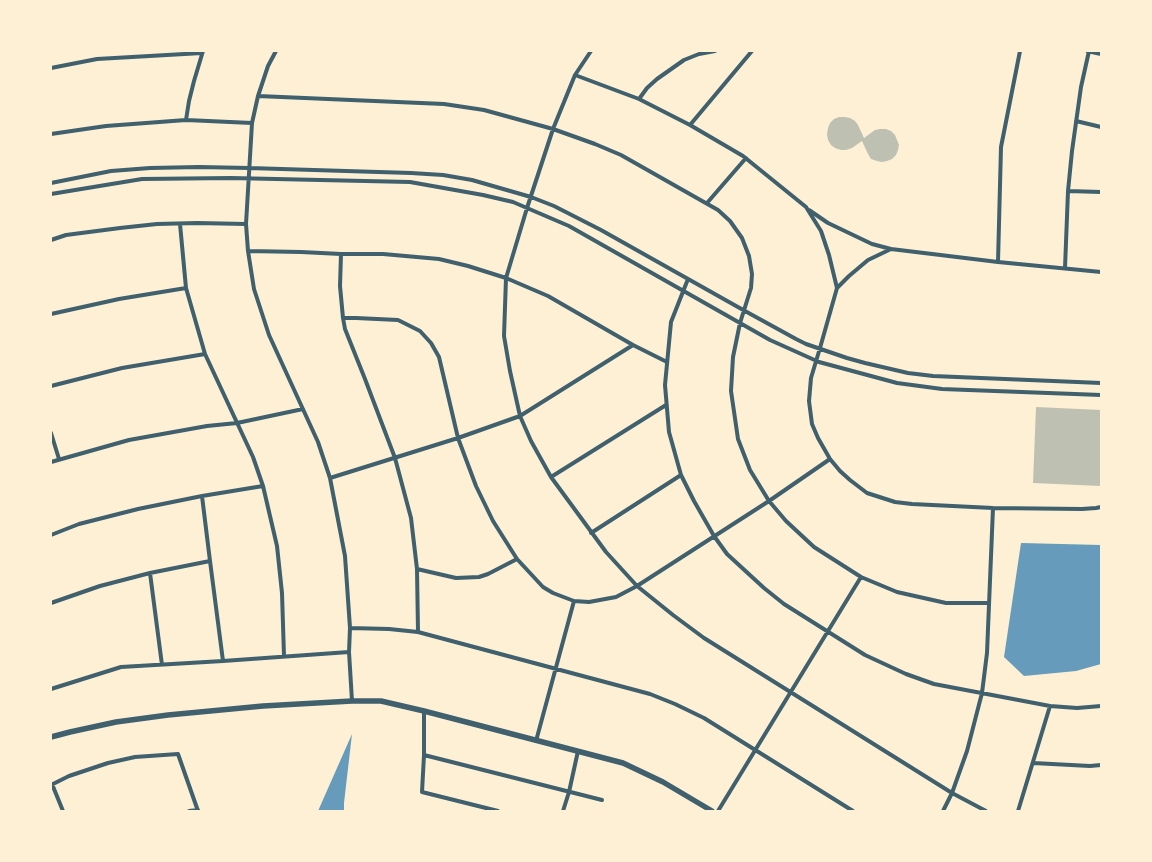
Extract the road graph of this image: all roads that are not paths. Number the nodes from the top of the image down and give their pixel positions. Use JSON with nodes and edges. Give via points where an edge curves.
{"nodes":[{"id":1,"x":276,"y":51,"type":"edge"},
{"id":2,"x":591,"y":51,"type":"edge"},
{"id":3,"x":715,"y":51,"type":"edge"},
{"id":4,"x":745,"y":51,"type":"edge"},
{"id":5,"x":1020,"y":51,"type":"edge"},
{"id":6,"x":1088,"y":51,"type":"edge"},
{"id":7,"x":203,"y":52,"type":"edge"},
{"id":8,"x":751,"y":52,"type":"edge"},
{"id":9,"x":1101,"y":54,"type":"edge"},
{"id":10,"x":51,"y":68,"type":"edge"},
{"id":11,"x":575,"y":75,"type":"junction"},
{"id":12,"x":258,"y":96,"type":"junction"},
{"id":13,"x":639,"y":99,"type":"junction"},
{"id":14,"x":186,"y":120,"type":"junction"},
{"id":15,"x":1076,"y":121,"type":"junction"},
{"id":16,"x":252,"y":122,"type":"junction"},
{"id":17,"x":690,"y":125,"type":"junction"},
{"id":18,"x":1101,"y":127,"type":"edge"},
{"id":19,"x":554,"y":129,"type":"junction"},
{"id":20,"x":51,"y":134,"type":"edge"},
{"id":21,"x":746,"y":158,"type":"junction"},
{"id":22,"x":249,"y":168,"type":"junction"},
{"id":23,"x":249,"y":178,"type":"junction"},
{"id":24,"x":51,"y":183,"type":"edge"},
{"id":25,"x":1068,"y":191,"type":"junction"},
{"id":26,"x":1101,"y":192,"type":"edge"},
{"id":27,"x":51,"y":194,"type":"edge"},
{"id":28,"x":531,"y":197,"type":"junction"},
{"id":29,"x":707,"y":203,"type":"junction"},
{"id":30,"x":526,"y":208,"type":"junction"},
{"id":31,"x":807,"y":208,"type":"junction"},
{"id":32,"x":180,"y":224,"type":"junction"},
{"id":33,"x":246,"y":224,"type":"junction"},
{"id":34,"x":51,"y":240,"type":"edge"},
{"id":35,"x":891,"y":249,"type":"junction"},
{"id":36,"x":248,"y":251,"type":"junction"},
{"id":37,"x":341,"y":254,"type":"junction"},
{"id":38,"x":998,"y":262,"type":"junction"},
{"id":39,"x":1065,"y":268,"type":"junction"},
{"id":40,"x":1101,"y":272,"type":"edge"},
{"id":41,"x":506,"y":278,"type":"junction"},
{"id":42,"x":688,"y":280,"type":"junction"},
{"id":43,"x":186,"y":288,"type":"junction"},
{"id":44,"x":837,"y":288,"type":"junction"},
{"id":45,"x":683,"y":291,"type":"junction"},
{"id":46,"x":745,"y":312,"type":"junction"},
{"id":47,"x":51,"y":314,"type":"edge"},
{"id":48,"x":344,"y":318,"type":"junction"},
{"id":49,"x":740,"y":323,"type":"junction"},
{"id":50,"x":633,"y":345,"type":"junction"},
{"id":51,"x":820,"y":348,"type":"junction"},
{"id":52,"x":205,"y":354,"type":"junction"},
{"id":53,"x":816,"y":360,"type":"junction"},
{"id":54,"x":667,"y":362,"type":"junction"},
{"id":55,"x":1101,"y":382,"type":"edge"},
{"id":56,"x":51,"y":386,"type":"edge"},
{"id":57,"x":1101,"y":394,"type":"edge"},
{"id":58,"x":666,"y":405,"type":"junction"},
{"id":59,"x":303,"y":409,"type":"junction"},
{"id":60,"x":520,"y":416,"type":"junction"},
{"id":61,"x":237,"y":423,"type":"junction"},
{"id":62,"x":51,"y":433,"type":"edge"},
{"id":63,"x":458,"y":438,"type":"junction"},
{"id":64,"x":395,"y":458,"type":"junction"},
{"id":65,"x":60,"y":459,"type":"junction"},
{"id":66,"x":830,"y":459,"type":"junction"},
{"id":67,"x":51,"y":462,"type":"edge"},
{"id":68,"x":681,"y":475,"type":"junction"},
{"id":69,"x":551,"y":477,"type":"junction"},
{"id":70,"x":330,"y":478,"type":"junction"},
{"id":71,"x":263,"y":486,"type":"junction"},
{"id":72,"x":202,"y":496,"type":"junction"},
{"id":73,"x":769,"y":501,"type":"junction"},
{"id":74,"x":1101,"y":507,"type":"edge"},
{"id":75,"x":993,"y":508,"type":"junction"},
{"id":76,"x":591,"y":533,"type":"junction"},
{"id":77,"x":51,"y":534,"type":"edge"},
{"id":78,"x":714,"y":536,"type":"junction"},
{"id":79,"x":517,"y":559,"type":"junction"},
{"id":80,"x":210,"y":561,"type":"junction"},
{"id":81,"x":417,"y":569,"type":"junction"},
{"id":82,"x":150,"y":573,"type":"junction"},
{"id":83,"x":860,"y":577,"type":"junction"},
{"id":84,"x":637,"y":586,"type":"junction"},
{"id":85,"x":574,"y":601,"type":"junction"},
{"id":86,"x":51,"y":603,"type":"edge"},
{"id":87,"x":989,"y":603,"type":"junction"},
{"id":88,"x":350,"y":628,"type":"junction"},
{"id":89,"x":828,"y":631,"type":"junction"},
{"id":90,"x":418,"y":632,"type":"junction"},
{"id":91,"x":349,"y":652,"type":"junction"},
{"id":92,"x":284,"y":656,"type":"junction"},
{"id":93,"x":223,"y":662,"type":"junction"},
{"id":94,"x":162,"y":665,"type":"junction"},
{"id":95,"x":555,"y":669,"type":"junction"},
{"id":96,"x":51,"y":688,"type":"edge"},
{"id":97,"x":791,"y":692,"type":"junction"},
{"id":98,"x":982,"y":693,"type":"junction"},
{"id":99,"x":352,"y":701,"type":"junction"},
{"id":100,"x":1050,"y":706,"type":"junction"},
{"id":101,"x":1101,"y":706,"type":"edge"},
{"id":102,"x":424,"y":711,"type":"junction"},
{"id":103,"x":51,"y":737,"type":"edge"},
{"id":104,"x":536,"y":741,"type":"junction"},
{"id":105,"x":756,"y":750,"type":"junction"},
{"id":106,"x":578,"y":751,"type":"junction"},
{"id":107,"x":424,"y":755,"type":"junction"},
{"id":108,"x":1033,"y":763,"type":"junction"},
{"id":109,"x":1101,"y":765,"type":"edge"},
{"id":110,"x":51,"y":784,"type":"edge"},
{"id":111,"x":569,"y":792,"type":"junction"},
{"id":112,"x":952,"y":793,"type":"junction"},
{"id":113,"x":602,"y":800,"type":"dead end"},
{"id":114,"x":63,"y":811,"type":"edge"},
{"id":115,"x":189,"y":811,"type":"edge"},
{"id":116,"x":198,"y":811,"type":"edge"},
{"id":117,"x":498,"y":811,"type":"edge"},
{"id":118,"x":563,"y":811,"type":"edge"},
{"id":119,"x":712,"y":811,"type":"edge"},
{"id":120,"x":718,"y":811,"type":"edge"},
{"id":121,"x":854,"y":811,"type":"edge"},
{"id":122,"x":943,"y":811,"type":"edge"},
{"id":123,"x":986,"y":811,"type":"edge"},
{"id":124,"x":1018,"y":811,"type":"edge"}],
"edges":[{"from":1,"to":12,"type":"street"},
{"from":2,"to":11,"type":"street"},
{"from":3,"to":13,"type":"street","via":[[684,60],[657,79]]},
{"from":4,"to":8,"type":"street"},
{"from":5,"to":38,"type":"street","via":[[1001,147]]},
{"from":6,"to":9,"type":"street"},
{"from":6,"to":15,"type":"street"},
{"from":7,"to":10,"type":"street","via":[[97,59]]},
{"from":7,"to":14,"type":"street"},
{"from":8,"to":17,"type":"street"},
{"from":11,"to":13,"type":"street"},
{"from":11,"to":19,"type":"street"},
{"from":12,"to":16,"type":"street"},
{"from":12,"to":19,"type":"street","via":[[444,104],[484,110]]},
{"from":13,"to":17,"type":"street"},
{"from":14,"to":16,"type":"street"},
{"from":14,"to":20,"type":"street","via":[[106,126]]},
{"from":15,"to":18,"type":"street"},
{"from":15,"to":25,"type":"street"},
{"from":16,"to":22,"type":"street"},
{"from":17,"to":21,"type":"street"},
{"from":19,"to":28,"type":"street"},
{"from":19,"to":29,"type":"street","via":[[621,155]]},
{"from":21,"to":29,"type":"street"},
{"from":21,"to":31,"type":"street"},
{"from":22,"to":23,"type":"street"},
{"from":22,"to":24,"type":"street","via":[[150,168]]},
{"from":22,"to":28,"type":"street","via":[[443,175],[472,180]]},
{"from":23,"to":27,"type":"street","via":[[142,179]]},
{"from":23,"to":30,"type":"street","via":[[410,182],[482,195],[513,202]]},
{"from":23,"to":33,"type":"street"},
{"from":25,"to":26,"type":"street"},
{"from":25,"to":39,"type":"street"},
{"from":28,"to":30,"type":"street"},
{"from":28,"to":42,"type":"street","via":[[601,230]]},
{"from":29,"to":46,"type":"street","via":[[730,221],[742,238],[749,256],[752,274]]},
{"from":30,"to":41,"type":"street"},
{"from":30,"to":45,"type":"street","via":[[569,226]]},
{"from":31,"to":35,"type":"street","via":[[828,223],[872,244]]},
{"from":31,"to":44,"type":"street","via":[[821,231]]},
{"from":32,"to":33,"type":"street"},
{"from":32,"to":34,"type":"street","via":[[120,228],[66,235]]},
{"from":32,"to":43,"type":"street"},
{"from":33,"to":36,"type":"street"},
{"from":35,"to":38,"type":"street"},
{"from":35,"to":44,"type":"street","via":[[868,260]]},
{"from":36,"to":37,"type":"street"},
{"from":36,"to":59,"type":"street","via":[[254,289],[269,335]]},
{"from":37,"to":41,"type":"street","via":[[383,254],[439,259]]},
{"from":37,"to":48,"type":"street","via":[[340,286]]},
{"from":38,"to":39,"type":"street"},
{"from":39,"to":40,"type":"street"},
{"from":41,"to":50,"type":"street","via":[[548,296]]},
{"from":41,"to":60,"type":"street","via":[[504,336]]},
{"from":42,"to":45,"type":"street"},
{"from":42,"to":46,"type":"street"},
{"from":43,"to":47,"type":"street"},
{"from":43,"to":52,"type":"street"},
{"from":44,"to":51,"type":"street"},
{"from":45,"to":49,"type":"street"},
{"from":45,"to":54,"type":"street","via":[[671,322]]},
{"from":46,"to":49,"type":"street"},
{"from":46,"to":51,"type":"street","via":[[806,344]]},
{"from":48,"to":63,"type":"street","via":[[398,320],[420,332],[439,357]]},
{"from":48,"to":64,"type":"street","via":[[345,329]]},
{"from":49,"to":53,"type":"street","via":[[770,340]]},
{"from":49,"to":73,"type":"street","via":[[733,358],[731,391],[738,439],[750,470]]},
{"from":50,"to":54,"type":"street"},
{"from":50,"to":60,"type":"street"},
{"from":51,"to":53,"type":"street"},
{"from":51,"to":55,"type":"street","via":[[865,363],[908,373]]},
{"from":52,"to":56,"type":"street","via":[[122,368]]},
{"from":52,"to":61,"type":"street"},
{"from":53,"to":57,"type":"street","via":[[897,383],[942,389]]},
{"from":53,"to":66,"type":"street","via":[[809,401],[812,424]]},
{"from":54,"to":58,"type":"street"},
{"from":58,"to":68,"type":"street","via":[[669,432]]},
{"from":58,"to":69,"type":"street"},
{"from":59,"to":61,"type":"street"},
{"from":59,"to":70,"type":"street"},
{"from":60,"to":63,"type":"street"},
{"from":60,"to":69,"type":"street"},
{"from":61,"to":65,"type":"street","via":[[129,440]]},
{"from":61,"to":71,"type":"street"},
{"from":62,"to":65,"type":"street"},
{"from":63,"to":64,"type":"street"},
{"from":63,"to":79,"type":"street","via":[[476,486]]},
{"from":64,"to":70,"type":"street"},
{"from":64,"to":81,"type":"street","via":[[411,518]]},
{"from":65,"to":67,"type":"street"},
{"from":66,"to":73,"type":"street"},
{"from":66,"to":75,"type":"street","via":[[840,471],[867,493],[895,502]]},
{"from":68,"to":76,"type":"street"},
{"from":68,"to":78,"type":"street"},
{"from":69,"to":76,"type":"street"},
{"from":70,"to":88,"type":"street","via":[[346,556]]},
{"from":71,"to":72,"type":"street"},
{"from":71,"to":92,"type":"street","via":[[277,546],[282,593]]},
{"from":72,"to":77,"type":"street","via":[[138,509]]},
{"from":72,"to":80,"type":"street"},
{"from":73,"to":78,"type":"street"},
{"from":73,"to":83,"type":"street","via":[[814,547]]},
{"from":74,"to":75,"type":"street"},
{"from":75,"to":87,"type":"street"},
{"from":76,"to":84,"type":"street"},
{"from":78,"to":84,"type":"street"},
{"from":78,"to":89,"type":"street","via":[[727,554],[764,588],[784,604]]},
{"from":79,"to":81,"type":"street","via":[[479,577],[456,578]]},
{"from":79,"to":85,"type":"street","via":[[543,588]]},
{"from":80,"to":82,"type":"street"},
{"from":80,"to":93,"type":"street"},
{"from":81,"to":90,"type":"street"},
{"from":82,"to":86,"type":"street","via":[[100,586]]},
{"from":82,"to":94,"type":"street"},
{"from":83,"to":87,"type":"street","via":[[897,592],[946,603]]},
{"from":83,"to":89,"type":"street"},
{"from":84,"to":85,"type":"street","via":[[616,597],[589,602]]},
{"from":84,"to":97,"type":"street","via":[[683,624]]},
{"from":85,"to":95,"type":"street"},
{"from":87,"to":98,"type":"street","via":[[988,653]]},
{"from":88,"to":90,"type":"street"},
{"from":88,"to":91,"type":"street"},
{"from":89,"to":97,"type":"street"},
{"from":89,"to":98,"type":"street","via":[[865,655],[906,674],[934,684]]},
{"from":90,"to":95,"type":"street"},
{"from":91,"to":92,"type":"street"},
{"from":91,"to":99,"type":"street"},
{"from":92,"to":93,"type":"street"},
{"from":93,"to":94,"type":"street"},
{"from":94,"to":96,"type":"street","via":[[121,667]]},
{"from":95,"to":104,"type":"street"},
{"from":95,"to":105,"type":"street","via":[[650,694],[675,704],[704,718]]},
{"from":97,"to":105,"type":"street"},
{"from":97,"to":112,"type":"street"},
{"from":98,"to":100,"type":"street"},
{"from":98,"to":112,"type":"street","via":[[967,750]]},
{"from":99,"to":102,"type":"street","via":[[381,701]]},
{"from":99,"to":103,"type":"street","via":[[168,715],[116,722]]},
{"from":100,"to":101,"type":"street"},
{"from":100,"to":108,"type":"street"},
{"from":102,"to":104,"type":"street"},
{"from":102,"to":107,"type":"street"},
{"from":104,"to":106,"type":"street"},
{"from":105,"to":120,"type":"street"},
{"from":105,"to":121,"type":"street"},
{"from":106,"to":111,"type":"street"},
{"from":106,"to":119,"type":"street","via":[[623,763],[664,782]]},
{"from":107,"to":111,"type":"street"},
{"from":107,"to":117,"type":"street","via":[[422,792]]},
{"from":108,"to":109,"type":"street"},
{"from":108,"to":124,"type":"street"},
{"from":110,"to":114,"type":"street"},
{"from":110,"to":116,"type":"street","via":[[108,763],[135,757],[178,754]]},
{"from":111,"to":113,"type":"street"},
{"from":111,"to":118,"type":"street"},
{"from":112,"to":122,"type":"street"},
{"from":112,"to":123,"type":"street"},
{"from":115,"to":116,"type":"street"}]}
